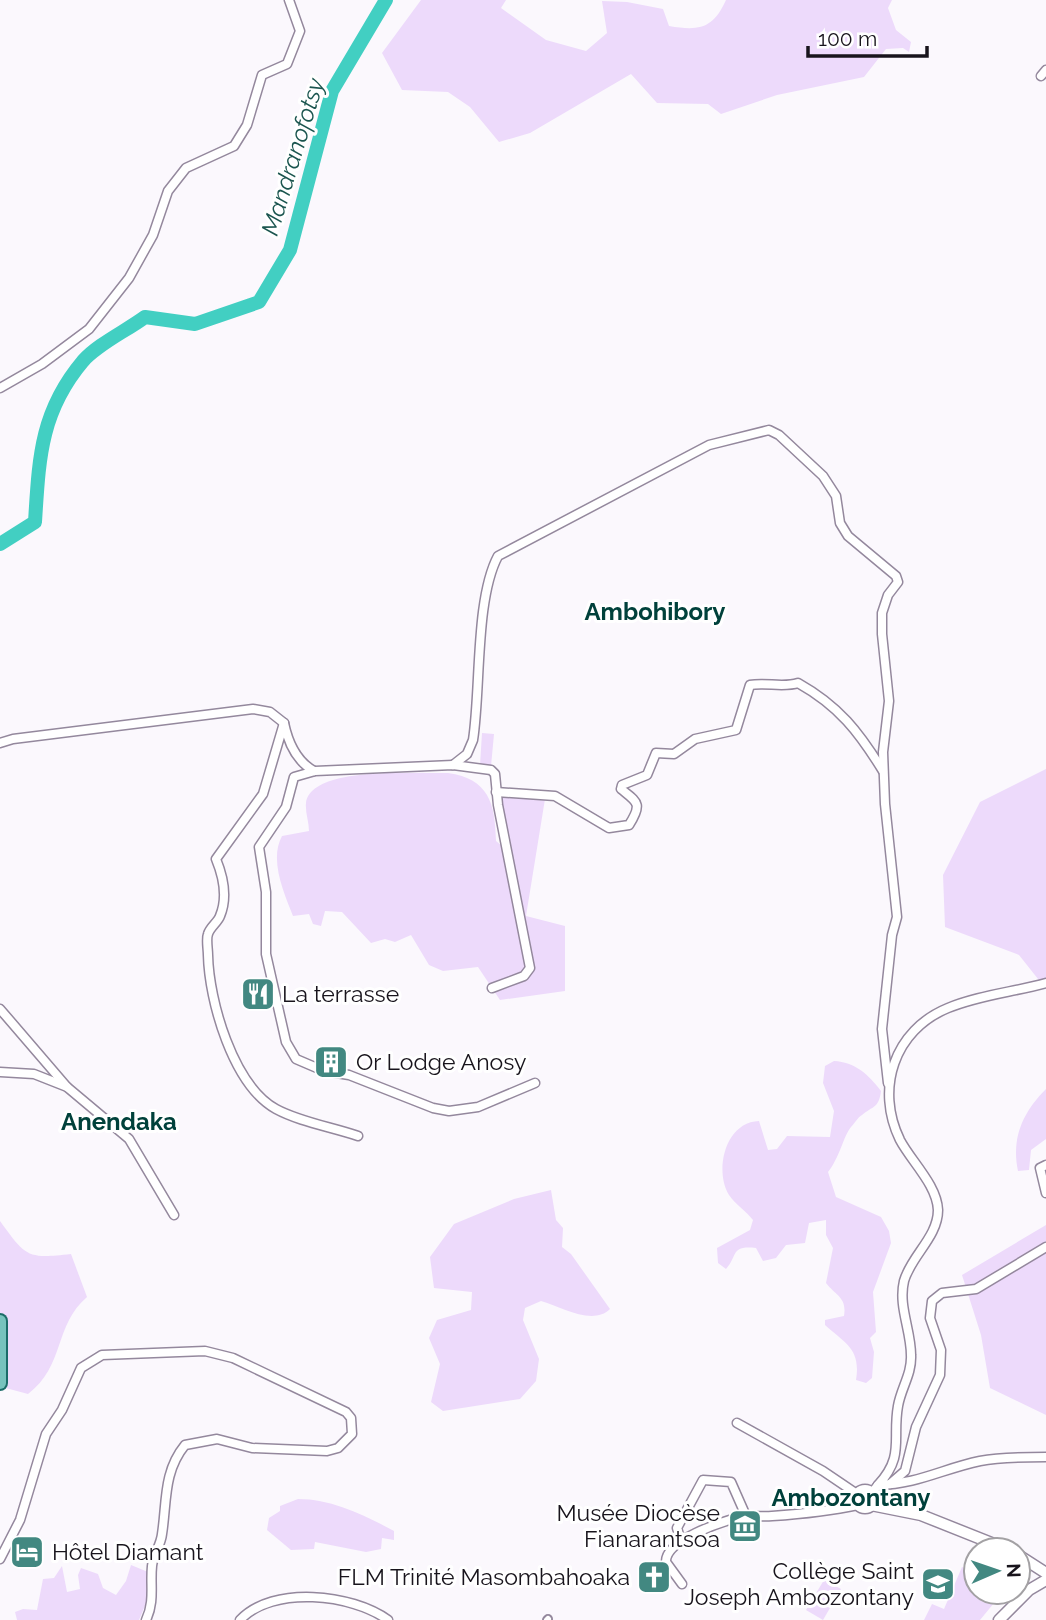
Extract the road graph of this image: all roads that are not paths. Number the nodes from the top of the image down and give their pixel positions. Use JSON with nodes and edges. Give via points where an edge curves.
{"nodes":[{"id":1,"x":289,"y":0,"type":"edge"},
{"id":2,"x":0,"y":388,"type":"edge"},
{"id":3,"x":284,"y":723,"type":"junction"},
{"id":4,"x":0,"y":743,"type":"edge"},
{"id":5,"x":453,"y":765,"type":"junction"},
{"id":6,"x":314,"y":771,"type":"junction"},
{"id":7,"x":884,"y":774,"type":"junction"},
{"id":8,"x":496,"y":792,"type":"junction"},
{"id":9,"x":1046,"y":983,"type":"edge"},
{"id":10,"x":492,"y":988,"type":"dead end"},
{"id":11,"x":0,"y":1009,"type":"edge"},
{"id":12,"x":0,"y":1072,"type":"edge"},
{"id":13,"x":535,"y":1083,"type":"dead end"},
{"id":14,"x":888,"y":1083,"type":"junction"},
{"id":15,"x":67,"y":1087,"type":"junction"},
{"id":16,"x":358,"y":1136,"type":"dead end"},
{"id":17,"x":1046,"y":1165,"type":"edge"},
{"id":18,"x":1046,"y":1193,"type":"edge"},
{"id":19,"x":174,"y":1215,"type":"dead end"},
{"id":20,"x":1046,"y":1247,"type":"edge"},
{"id":21,"x":0,"y":1321,"type":"edge"},
{"id":22,"x":0,"y":1382,"type":"edge"},
{"id":23,"x":737,"y":1423,"type":"dead end"},
{"id":24,"x":1046,"y":1457,"type":"edge"},
{"id":25,"x":890,"y":1484,"type":"junction"},
{"id":26,"x":875,"y":1489,"type":"junction"},
{"id":27,"x":858,"y":1499,"type":"junction"},
{"id":28,"x":871,"y":1505,"type":"junction"},
{"id":29,"x":746,"y":1517,"type":"junction"},
{"id":30,"x":974,"y":1536,"type":"edge"},
{"id":31,"x":681,"y":1541,"type":"junction"},
{"id":32,"x":0,"y":1559,"type":"edge"},
{"id":33,"x":1046,"y":1580,"type":"edge"},
{"id":34,"x":682,"y":1584,"type":"dead end"},
{"id":35,"x":146,"y":1620,"type":"edge"},
{"id":36,"x":240,"y":1620,"type":"edge"},
{"id":37,"x":388,"y":1620,"type":"edge"},
{"id":38,"x":999,"y":1620,"type":"edge"}],
"edges":[{"from":1,"to":2,"type":"street","via":[[300,31],[287,64],[262,75],[247,125],[234,146],[186,168],[168,191],[153,235],[129,278],[89,329]]},
{"from":3,"to":4,"type":"street","via":[[270,712],[253,709]]},
{"from":3,"to":6,"type":"street","via":[[288,742],[304,766]]},
{"from":3,"to":16,"type":"street","via":[[263,794],[216,859],[223,878],[223,906],[208,934],[217,1013],[245,1078],[263,1099],[276,1109]]},
{"from":5,"to":6,"type":"street"},
{"from":5,"to":7,"type":"street","via":[[467,754],[473,740],[484,612],[498,556],[709,445],[769,430],[823,475],[836,496],[840,523],[848,536],[896,576],[898,582],[882,613],[889,701]]},
{"from":5,"to":8,"type":"street","via":[[491,770]]},
{"from":6,"to":13,"type":"street","via":[[294,777],[286,807],[259,847],[266,954],[290,1051],[296,1059],[324,1070],[449,1111],[478,1107]]},
{"from":7,"to":8,"type":"street","via":[[842,712],[821,696],[798,682],[790,686],[760,683],[750,685],[736,730],[695,739],[674,754],[656,752],[647,775],[622,785],[636,802],[629,825],[609,828],[555,796]]},
{"from":7,"to":14,"type":"street","via":[[897,917],[882,1029]]},
{"from":8,"to":10,"type":"street","via":[[530,968],[524,976]]},
{"from":9,"to":14,"type":"street","via":[[958,1004],[930,1019],[900,1048]]},
{"from":11,"to":15,"type":"street"},
{"from":12,"to":15,"type":"street","via":[[34,1074]]},
{"from":14,"to":26,"type":"street","via":[[894,1124],[938,1210],[932,1233],[904,1282],[910,1371],[898,1406],[895,1461]]},
{"from":15,"to":19,"type":"street","via":[[129,1139]]},
{"from":17,"to":18,"type":"street","via":[[1040,1168]]},
{"from":20,"to":25,"type":"street","via":[[976,1289],[942,1293],[932,1301],[930,1318],[942,1357],[940,1375],[916,1427],[905,1471]]},
{"from":21,"to":22,"type":"main road"},
{"from":23,"to":27,"type":"street","via":[[825,1472]]},
{"from":24,"to":25,"type":"street","via":[[978,1462],[915,1482]]},
{"from":25,"to":26,"type":"street"},
{"from":26,"to":27,"type":"street","via":[[864,1490]]},
{"from":26,"to":28,"type":"street"},
{"from":27,"to":28,"type":"street","via":[[864,1508]]},
{"from":27,"to":29,"type":"street","via":[[812,1513]]},
{"from":28,"to":30,"type":"street","via":[[921,1515]]},
{"from":29,"to":31,"type":"street"},
{"from":29,"to":31,"type":"street","via":[[731,1482],[703,1480],[677,1528]]},
{"from":31,"to":34,"type":"street","via":[[671,1546],[666,1562]]},
{"from":32,"to":35,"type":"street","via":[[20,1520],[46,1434],[81,1368],[102,1355],[205,1351],[233,1358],[346,1412],[352,1434],[338,1448],[327,1451],[251,1448],[217,1439],[185,1445],[168,1478],[162,1536],[152,1568],[153,1599]]},
{"from":33,"to":38,"type":"street"},
{"from":36,"to":37,"type":"street","via":[[261,1604],[312,1598],[355,1602]]}]}
